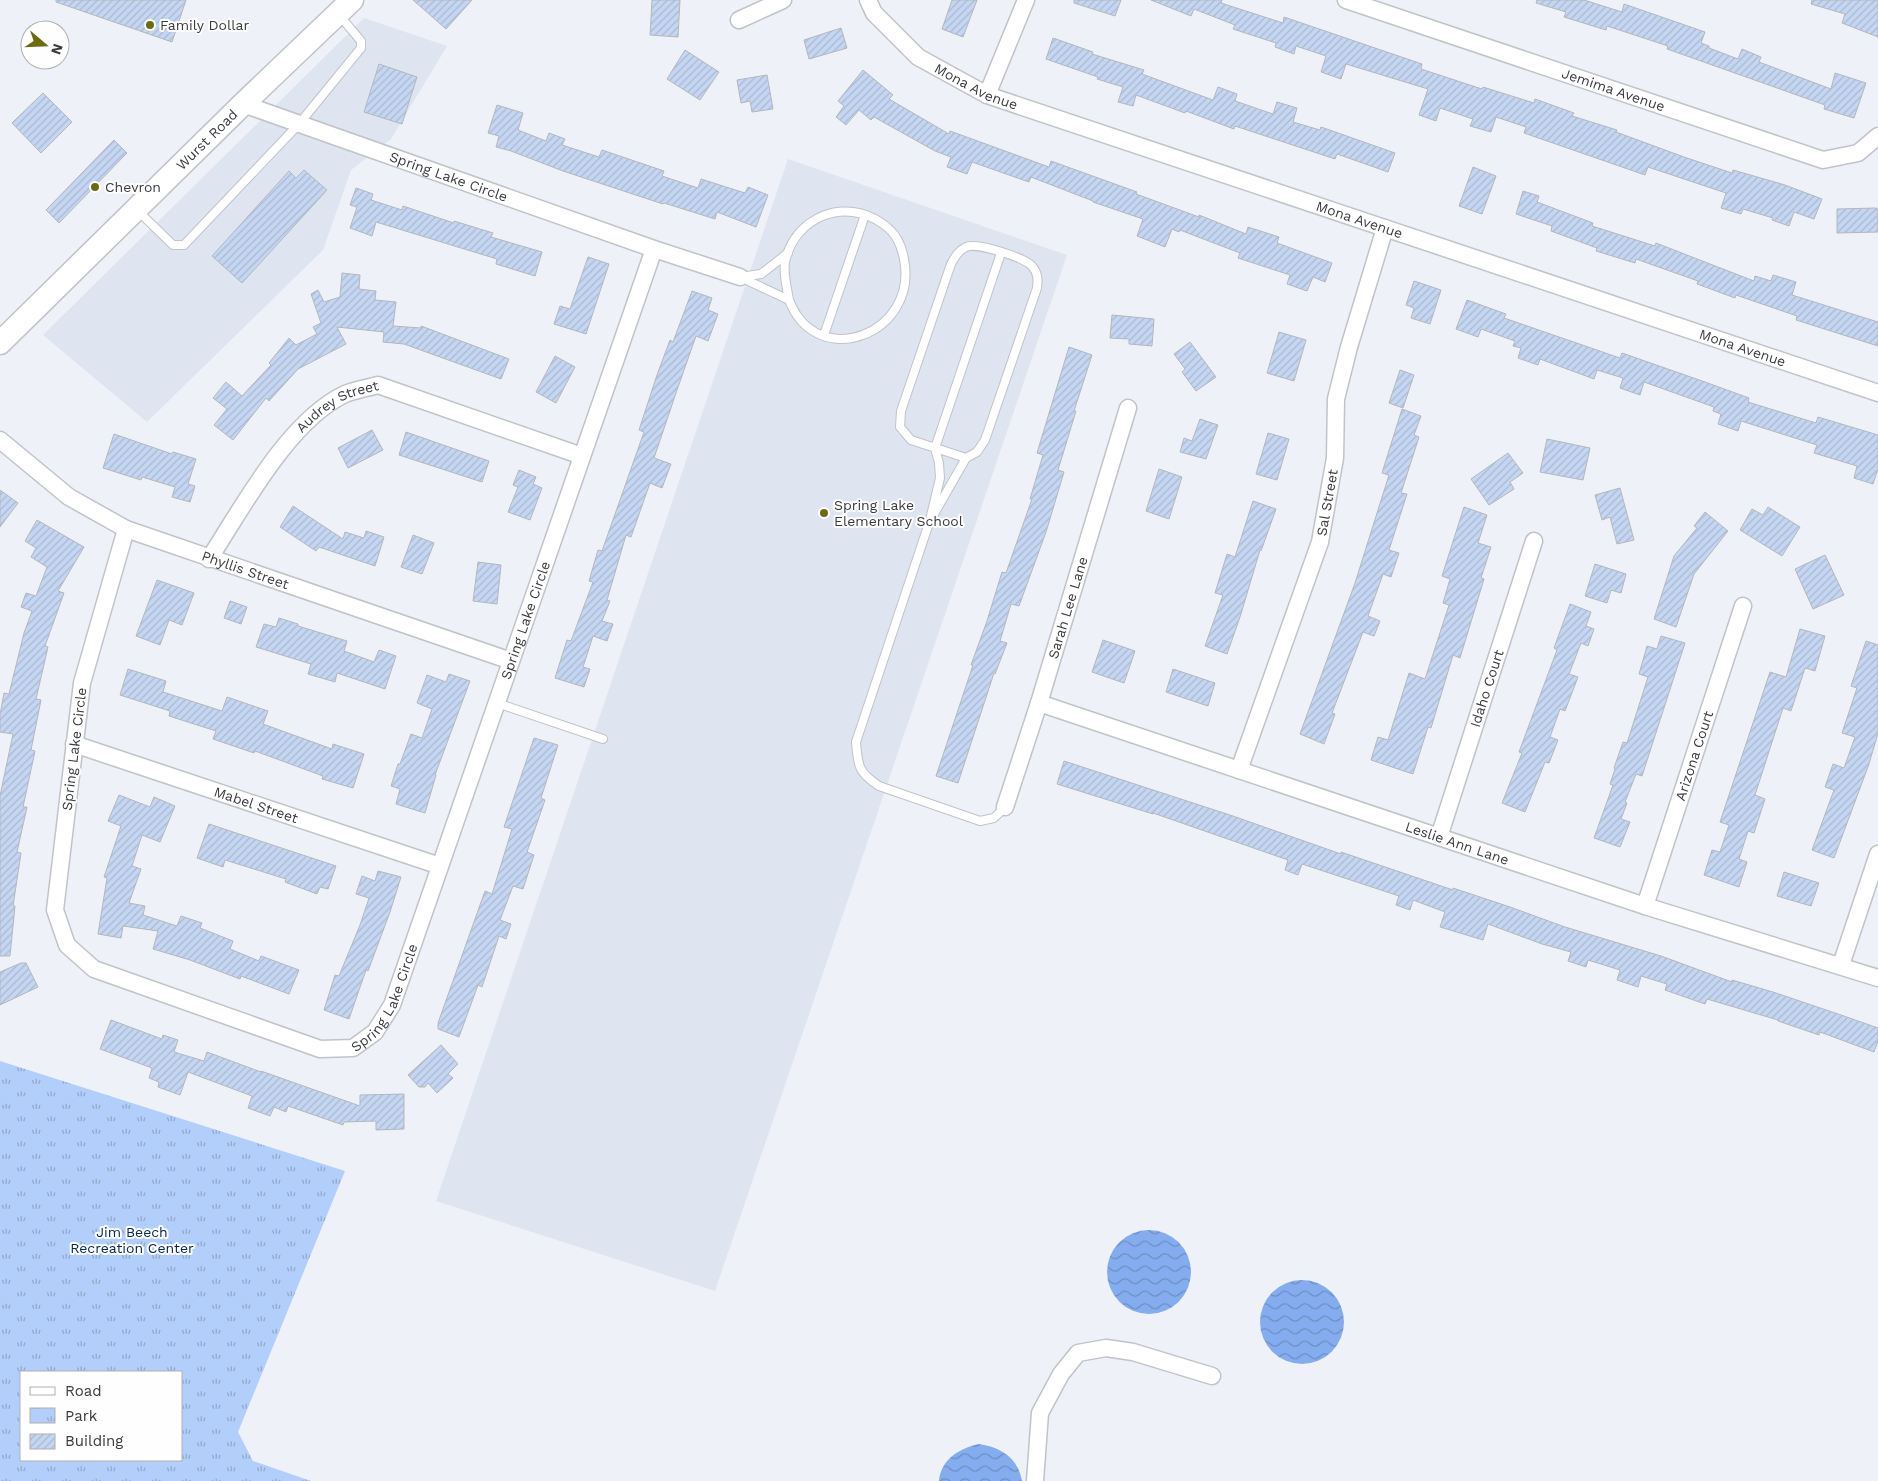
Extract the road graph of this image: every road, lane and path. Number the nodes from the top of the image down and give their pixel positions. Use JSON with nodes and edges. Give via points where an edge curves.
{"nodes":[{"id":1,"x":783,"y":0,"type":"edge"},
{"id":2,"x":868,"y":0,"type":"edge"},
{"id":3,"x":1026,"y":0,"type":"edge"},
{"id":4,"x":1346,"y":0,"type":"edge"},
{"id":5,"x":345,"y":7,"type":"edge"},
{"id":6,"x":739,"y":20,"type":"dead end"},
{"id":7,"x":987,"y":95,"type":"junction"},
{"id":8,"x":243,"y":104,"type":"junction"},
{"id":9,"x":299,"y":124,"type":"junction"},
{"id":10,"x":1878,"y":136,"type":"edge"},
{"id":11,"x":136,"y":209,"type":"junction"},
{"id":12,"x":865,"y":215,"type":"junction"},
{"id":13,"x":1385,"y":228,"type":"junction"},
{"id":14,"x":654,"y":249,"type":"junction"},
{"id":15,"x":1001,"y":252,"type":"junction"},
{"id":16,"x":788,"y":253,"type":"junction"},
{"id":17,"x":740,"y":277,"type":"junction"},
{"id":18,"x":789,"y":300,"type":"junction"},
{"id":19,"x":824,"y":335,"type":"junction"},
{"id":20,"x":0,"y":344,"type":"edge"},
{"id":21,"x":1878,"y":393,"type":"edge"},
{"id":22,"x":1128,"y":408,"type":"dead end"},
{"id":23,"x":0,"y":440,"type":"edge"},
{"id":24,"x":935,"y":448,"type":"junction"},
{"id":25,"x":582,"y":456,"type":"junction"},
{"id":26,"x":966,"y":458,"type":"junction"},
{"id":27,"x":930,"y":520,"type":"junction"},
{"id":28,"x":126,"y":529,"type":"junction"},
{"id":29,"x":1534,"y":541,"type":"dead end"},
{"id":30,"x":209,"y":559,"type":"junction"},
{"id":31,"x":1743,"y":606,"type":"dead end"},
{"id":32,"x":511,"y":661,"type":"junction"},
{"id":33,"x":497,"y":703,"type":"junction"},
{"id":34,"x":1039,"y":703,"type":"junction"},
{"id":35,"x":603,"y":739,"type":"dead end"},
{"id":36,"x":74,"y":744,"type":"junction"},
{"id":37,"x":1239,"y":770,"type":"junction"},
{"id":38,"x":1005,"y":807,"type":"joint"},
{"id":39,"x":1439,"y":836,"type":"junction"},
{"id":40,"x":1878,"y":854,"type":"edge"},
{"id":41,"x":440,"y":866,"type":"junction"},
{"id":42,"x":1645,"y":906,"type":"junction"},
{"id":43,"x":1841,"y":965,"type":"junction"},
{"id":44,"x":1878,"y":978,"type":"edge"},
{"id":45,"x":1212,"y":1376,"type":"dead end"},
{"id":46,"x":1035,"y":1481,"type":"edge"}],
"edges":[{"from":1,"to":6,"type":"street"},
{"from":2,"to":7,"type":"street","name":"Mona Avenue","via":[[874,13],[918,56]]},
{"from":3,"to":7,"type":"street"},
{"from":4,"to":10,"type":"street","name":"Jemima Avenue","via":[[1823,160],[1858,153]]},
{"from":5,"to":8,"type":"street","name":"Wurst Road"},
{"from":5,"to":9,"type":"lane","via":[[361,41],[361,48]]},
{"from":7,"to":13,"type":"street","name":"Mona Avenue"},
{"from":8,"to":9,"type":"street","name":"Spring Lake Circle"},
{"from":8,"to":11,"type":"street","name":"Wurst Road"},
{"from":9,"to":11,"type":"lane","via":[[184,244],[174,245]]},
{"from":9,"to":14,"type":"street","name":"Spring Lake Circle"},
{"from":11,"to":20,"type":"street","name":"Wurst Road"},
{"from":12,"to":16,"type":"lane","via":[[845,211],[813,220],[797,236]]},
{"from":12,"to":19,"type":"lane"},
{"from":12,"to":19,"type":"lane","via":[[878,220],[897,238],[906,269],[905,286],[885,322],[868,334],[840,338]]},
{"from":13,"to":21,"type":"street","name":"Mona Avenue"},
{"from":13,"to":37,"type":"street","name":"Sal Street","via":[[1336,399],[1335,458],[1320,542]]},
{"from":14,"to":17,"type":"street","name":"Spring Lake Circle"},
{"from":14,"to":25,"type":"street","name":"Spring Lake Circle"},
{"from":15,"to":24,"type":"lane"},
{"from":15,"to":24,"type":"lane","via":[[968,246],[958,252],[950,264],[901,411],[900,427],[911,440]]},
{"from":15,"to":26,"type":"lane","via":[[1031,265],[1038,275],[1037,288],[985,440],[977,452]]},
{"from":16,"to":17,"type":"lane","via":[[761,274]]},
{"from":16,"to":18,"type":"lane","via":[[784,264]]},
{"from":17,"to":18,"type":"lane"},
{"from":18,"to":19,"type":"lane","via":[[794,312],[808,327]]},
{"from":22,"to":34,"type":"street","name":"Sarah Lee Lane"},
{"from":23,"to":28,"type":"street","name":"Phyllis Street","via":[[69,496]]},
{"from":24,"to":26,"type":"lane"},
{"from":24,"to":27,"type":"lane","via":[[940,478]]},
{"from":25,"to":30,"type":"street","name":"Audrey Street","via":[[378,385],[346,394],[322,407],[279,451]]},
{"from":25,"to":32,"type":"street","name":"Spring Lake Circle"},
{"from":26,"to":27,"type":"lane"},
{"from":27,"to":38,"type":"lane","via":[[856,742],[857,761],[865,777],[879,786],[980,821],[994,818]]},
{"from":28,"to":30,"type":"street","name":"Phyllis Street"},
{"from":28,"to":36,"type":"street","name":"Spring Lake Circle","via":[[82,683]]},
{"from":29,"to":39,"type":"street","name":"Idaho Court"},
{"from":30,"to":32,"type":"street","name":"Phyllis Street"},
{"from":31,"to":42,"type":"street","name":"Arizona Court"},
{"from":32,"to":33,"type":"street","name":"Spring Lake Circle"},
{"from":33,"to":35,"type":"lane"},
{"from":33,"to":41,"type":"street","name":"Spring Lake Circle"},
{"from":34,"to":37,"type":"street","name":"Leslie Ann Lane"},
{"from":34,"to":38,"type":"street","name":"Sarah Lee Lane"},
{"from":36,"to":41,"type":"street","name":"Mabel Street"},
{"from":36,"to":41,"type":"street","name":"Spring Lake Circle","via":[[55,910],[67,945],[94,969],[320,1049],[353,1048],[375,1032],[392,1005]]},
{"from":37,"to":39,"type":"street","name":"Leslie Ann Lane"},
{"from":39,"to":42,"type":"street","name":"Leslie Ann Lane"},
{"from":40,"to":43,"type":"street"},
{"from":42,"to":43,"type":"street","name":"Leslie Ann Lane"},
{"from":43,"to":44,"type":"street","name":"Leslie Ann Lane"},
{"from":45,"to":46,"type":"street","via":[[1133,1352],[1106,1348],[1078,1353],[1061,1374],[1040,1413]]}]}
